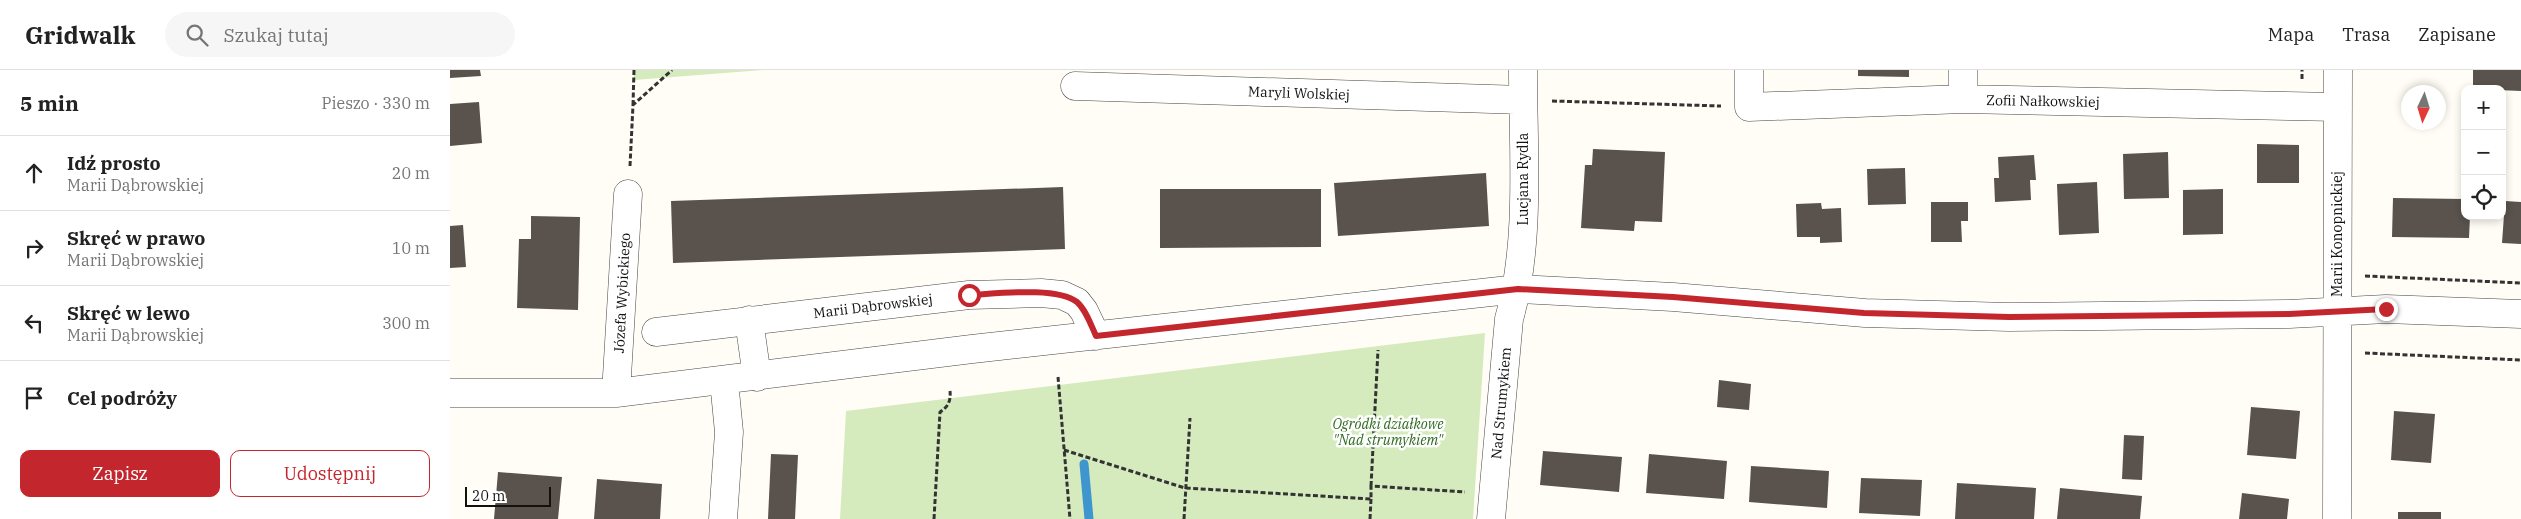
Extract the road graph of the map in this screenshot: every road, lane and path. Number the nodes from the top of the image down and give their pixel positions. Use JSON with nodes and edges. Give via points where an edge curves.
{"nodes":[{"id":1,"x":634,"y":70,"type":"edge"},
{"id":2,"x":672,"y":70,"type":"edge"},
{"id":3,"x":1523,"y":70,"type":"edge"},
{"id":4,"x":1749,"y":70,"type":"edge"},
{"id":5,"x":1962,"y":70,"type":"edge"},
{"id":6,"x":2338,"y":70,"type":"edge"},
{"id":7,"x":1075,"y":86,"type":"dead end"},
{"id":8,"x":1523,"y":100,"type":"junction"},
{"id":9,"x":1963,"y":100,"type":"junction"},
{"id":10,"x":634,"y":105,"type":"junction"},
{"id":11,"x":1749,"y":107,"type":"junction"},
{"id":12,"x":2338,"y":107,"type":"junction"},
{"id":13,"x":628,"y":194,"type":"joint"},
{"id":14,"x":2358,"y":270,"type":"dead end"},
{"id":15,"x":2521,"y":283,"type":"edge"},
{"id":16,"x":1518,"y":289,"type":"junction"},
{"id":17,"x":2336,"y":313,"type":"junction"},
{"id":18,"x":2521,"y":314,"type":"edge"},
{"id":19,"x":749,"y":320,"type":"junction"},
{"id":20,"x":656,"y":332,"type":"dead end"},
{"id":21,"x":1096,"y":336,"type":"junction"},
{"id":22,"x":1378,"y":350,"type":"dead end"},
{"id":23,"x":2364,"y":353,"type":"dead end"},
{"id":24,"x":2521,"y":360,"type":"edge"},
{"id":25,"x":757,"y":377,"type":"junction"},
{"id":26,"x":1058,"y":377,"type":"dead end"},
{"id":27,"x":724,"y":381,"type":"junction"},
{"id":28,"x":950,"y":391,"type":"dead end"},
{"id":29,"x":450,"y":393,"type":"edge"},
{"id":30,"x":616,"y":393,"type":"junction"},
{"id":31,"x":1190,"y":418,"type":"dead end"},
{"id":32,"x":1064,"y":450,"type":"junction"},
{"id":33,"x":1371,"y":486,"type":"junction"},
{"id":34,"x":1185,"y":488,"type":"junction"},
{"id":35,"x":1370,"y":499,"type":"junction"},
{"id":36,"x":1492,"y":507,"type":"edge"},
{"id":37,"x":723,"y":519,"type":"edge"},
{"id":38,"x":934,"y":519,"type":"edge"},
{"id":39,"x":1070,"y":519,"type":"edge"},
{"id":40,"x":1184,"y":519,"type":"edge"},
{"id":41,"x":1370,"y":519,"type":"edge"},
{"id":42,"x":2337,"y":519,"type":"edge"}],
"edges":[{"from":1,"to":10,"type":"path"},
{"from":2,"to":10,"type":"path"},
{"from":3,"to":8,"type":"street","name":"Lucjana Rydla"},
{"from":4,"to":11,"type":"street"},
{"from":5,"to":9,"type":"street"},
{"from":6,"to":12,"type":"street","name":"Marii Konopnickiej"},
{"from":7,"to":8,"type":"street","name":"Maryli Wolskiej"},
{"from":8,"to":11,"type":"path"},
{"from":8,"to":16,"type":"street","name":"Lucjana Rydla","via":[[1522,250]]},
{"from":9,"to":11,"type":"street","name":"Zofii Nałkowskiej"},
{"from":9,"to":12,"type":"street","name":"Zofii Nałkowskiej"},
{"from":10,"to":13,"type":"path"},
{"from":12,"to":17,"type":"street","name":"Marii Konopnickiej"},
{"from":13,"to":30,"type":"street","name":"Józefa Wybickiego"},
{"from":14,"to":15,"type":"path","via":[[2366,277]]},
{"from":16,"to":17,"type":"street","via":[[1673,297],[1864,313],[2009,317]]},
{"from":16,"to":21,"type":"street"},
{"from":16,"to":36,"type":"street","name":"Nad Strumykiem","via":[[1509,320]]},
{"from":17,"to":18,"type":"street","via":[[2386,309]]},
{"from":17,"to":42,"type":"street","name":"Marii Konopnickiej"},
{"from":19,"to":20,"type":"street","name":"Marii Dąbrowskiej"},
{"from":19,"to":21,"type":"street","name":"Marii Dąbrowskiej","via":[[969,295],[1041,294],[1062,295],[1077,302]]},
{"from":19,"to":25,"type":"street"},
{"from":21,"to":25,"type":"street"},
{"from":22,"to":33,"type":"path"},
{"from":23,"to":24,"type":"path"},
{"from":25,"to":27,"type":"street"},
{"from":26,"to":32,"type":"path"},
{"from":27,"to":30,"type":"street"},
{"from":27,"to":37,"type":"street","via":[[729,432]]},
{"from":28,"to":38,"type":"path","via":[[947,408],[940,412]]},
{"from":29,"to":30,"type":"street"},
{"from":31,"to":34,"type":"path"},
{"from":32,"to":34,"type":"path"},
{"from":32,"to":39,"type":"path"},
{"from":33,"to":35,"type":"path"},
{"from":33,"to":36,"type":"path"},
{"from":34,"to":35,"type":"path"},
{"from":34,"to":40,"type":"path"},
{"from":35,"to":41,"type":"path"}]}
